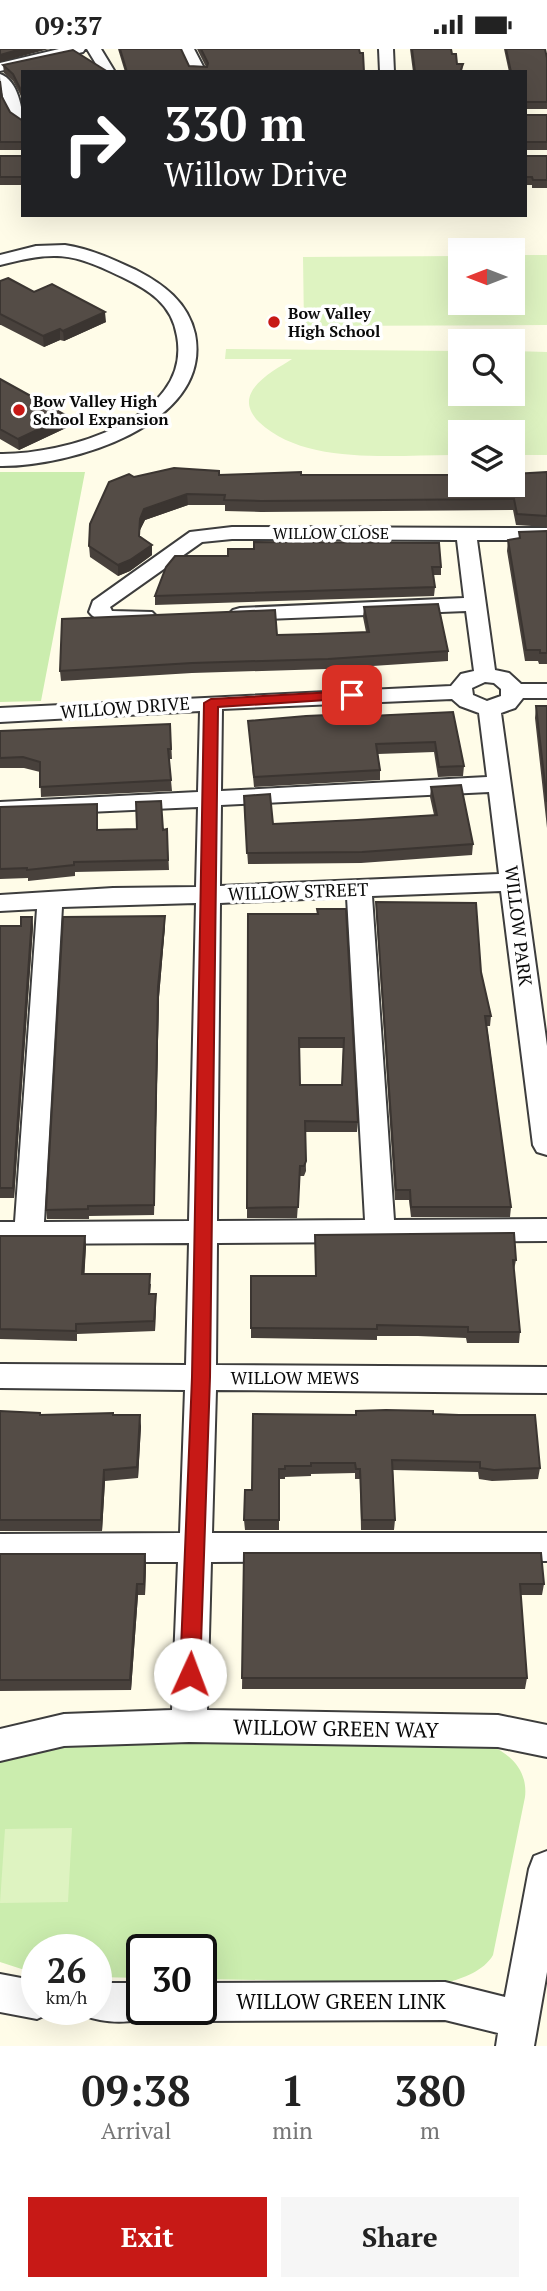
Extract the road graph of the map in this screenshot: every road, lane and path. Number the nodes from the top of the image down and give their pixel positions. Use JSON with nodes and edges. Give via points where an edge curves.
{"nodes":[{"id":1,"x":78,"y":49,"type":"edge"},
{"id":2,"x":94,"y":49,"type":"edge"},
{"id":3,"x":187,"y":49,"type":"edge"},
{"id":4,"x":386,"y":49,"type":"edge"},
{"id":5,"x":0,"y":67,"type":"edge"},
{"id":6,"x":107,"y":70,"type":"edge"},
{"id":7,"x":198,"y":70,"type":"edge"},
{"id":8,"x":387,"y":70,"type":"edge"},
{"id":9,"x":0,"y":78,"type":"edge"},
{"id":10,"x":21,"y":116,"type":"edge"},
{"id":11,"x":0,"y":260,"type":"edge"},
{"id":12,"x":0,"y":460,"type":"edge"},
{"id":13,"x":466,"y":534,"type":"junction"},
{"id":14,"x":547,"y":534,"type":"edge"},
{"id":15,"x":475,"y":604,"type":"junction"},
{"id":16,"x":224,"y":614,"type":"edge"},
{"id":17,"x":160,"y":616,"type":"edge"},
{"id":18,"x":485,"y":675,"type":"junction"},
{"id":19,"x":514,"y":691,"type":"junction"},
{"id":20,"x":547,"y":691,"type":"edge"},
{"id":21,"x":460,"y":692,"type":"junction"},
{"id":22,"x":211,"y":703,"type":"junction"},
{"id":23,"x":489,"y":708,"type":"junction"},
{"id":24,"x":0,"y":715,"type":"edge"},
{"id":25,"x":500,"y":784,"type":"junction"},
{"id":26,"x":209,"y":799,"type":"junction"},
{"id":27,"x":0,"y":809,"type":"edge"},
{"id":28,"x":512,"y":882,"type":"junction"},
{"id":29,"x":359,"y":890,"type":"junction"},
{"id":30,"x":208,"y":895,"type":"junction"},
{"id":31,"x":50,"y":901,"type":"junction"},
{"id":32,"x":0,"y":903,"type":"edge"},
{"id":33,"x":547,"y":1145,"type":"edge"},
{"id":34,"x":380,"y":1230,"type":"junction"},
{"id":35,"x":547,"y":1230,"type":"edge"},
{"id":36,"x":203,"y":1231,"type":"junction"},
{"id":37,"x":0,"y":1233,"type":"edge"},
{"id":38,"x":29,"y":1233,"type":"junction"},
{"id":39,"x":0,"y":1376,"type":"edge"},
{"id":40,"x":201,"y":1377,"type":"junction"},
{"id":41,"x":547,"y":1380,"type":"edge"},
{"id":42,"x":547,"y":1546,"type":"edge"},
{"id":43,"x":194,"y":1547,"type":"junction"},
{"id":44,"x":0,"y":1548,"type":"edge"},
{"id":45,"x":189,"y":1726,"type":"junction"},
{"id":46,"x":547,"y":1741,"type":"edge"},
{"id":47,"x":0,"y":1745,"type":"edge"},
{"id":48,"x":547,"y":1869,"type":"edge"},
{"id":49,"x":0,"y":1993,"type":"edge"},
{"id":50,"x":21,"y":1997,"type":"edge"},
{"id":51,"x":217,"y":2002,"type":"edge"},
{"id":52,"x":517,"y":2034,"type":"edge"}],
"edges":[{"from":1,"to":5,"type":"street"},
{"from":2,"to":6,"type":"street"},
{"from":3,"to":7,"type":"street"},
{"from":4,"to":8,"type":"street"},
{"from":9,"to":10,"type":"street"},
{"from":11,"to":12,"type":"street","via":[[57,248],[117,267],[159,289],[179,311],[188,332],[189,352],[166,400],[138,422],[94,443],[58,453]]},
{"from":13,"to":14,"type":"street","name":"WILLOW CLOSE"},
{"from":13,"to":15,"type":"street"},
{"from":13,"to":17,"type":"street","name":"WILLOW CLOSE","via":[[197,536],[100,605],[100,613],[108,617]]},
{"from":15,"to":16,"type":"street"},
{"from":15,"to":18,"type":"street"},
{"from":18,"to":19,"type":"street","via":[[501,678]]},
{"from":18,"to":21,"type":"street","via":[[469,679]]},
{"from":19,"to":20,"type":"street"},
{"from":19,"to":23,"type":"street","via":[[508,703]]},
{"from":21,"to":22,"type":"street","name":"WILLOW DRIVE"},
{"from":21,"to":23,"type":"street","via":[[467,702]]},
{"from":22,"to":24,"type":"street","name":"WILLOW DRIVE"},
{"from":22,"to":26,"type":"street"},
{"from":23,"to":25,"type":"street","name":"WILLOW PARK"},
{"from":25,"to":26,"type":"street"},
{"from":25,"to":28,"type":"street","name":"WILLOW PARK"},
{"from":26,"to":27,"type":"street"},
{"from":26,"to":30,"type":"street"},
{"from":28,"to":29,"type":"street","name":"WILLOW STREET"},
{"from":28,"to":33,"type":"street","name":"WILLOW PARK"},
{"from":29,"to":30,"type":"street","name":"WILLOW STREET"},
{"from":29,"to":34,"type":"street"},
{"from":30,"to":31,"type":"street","name":"WILLOW STREET"},
{"from":30,"to":36,"type":"street"},
{"from":31,"to":32,"type":"street","name":"WILLOW STREET"},
{"from":31,"to":38,"type":"street"},
{"from":34,"to":35,"type":"street"},
{"from":34,"to":36,"type":"street"},
{"from":36,"to":38,"type":"street"},
{"from":36,"to":40,"type":"street"},
{"from":37,"to":38,"type":"street"},
{"from":39,"to":40,"type":"street","name":"WILLOW MEWS"},
{"from":40,"to":41,"type":"street","name":"WILLOW MEWS"},
{"from":40,"to":43,"type":"street"},
{"from":42,"to":43,"type":"street"},
{"from":43,"to":44,"type":"street"},
{"from":43,"to":45,"type":"street"},
{"from":45,"to":46,"type":"street","name":"WILLOW GREEN WAY","via":[[498,1731]]},
{"from":45,"to":47,"type":"street","name":"WILLOW GREEN WAY","via":[[64,1730]]},
{"from":48,"to":52,"type":"street"},
{"from":49,"to":50,"type":"street"},
{"from":51,"to":52,"type":"street","name":"WILLOW GREEN LINK","via":[[445,2001],[482,2008]]}]}
